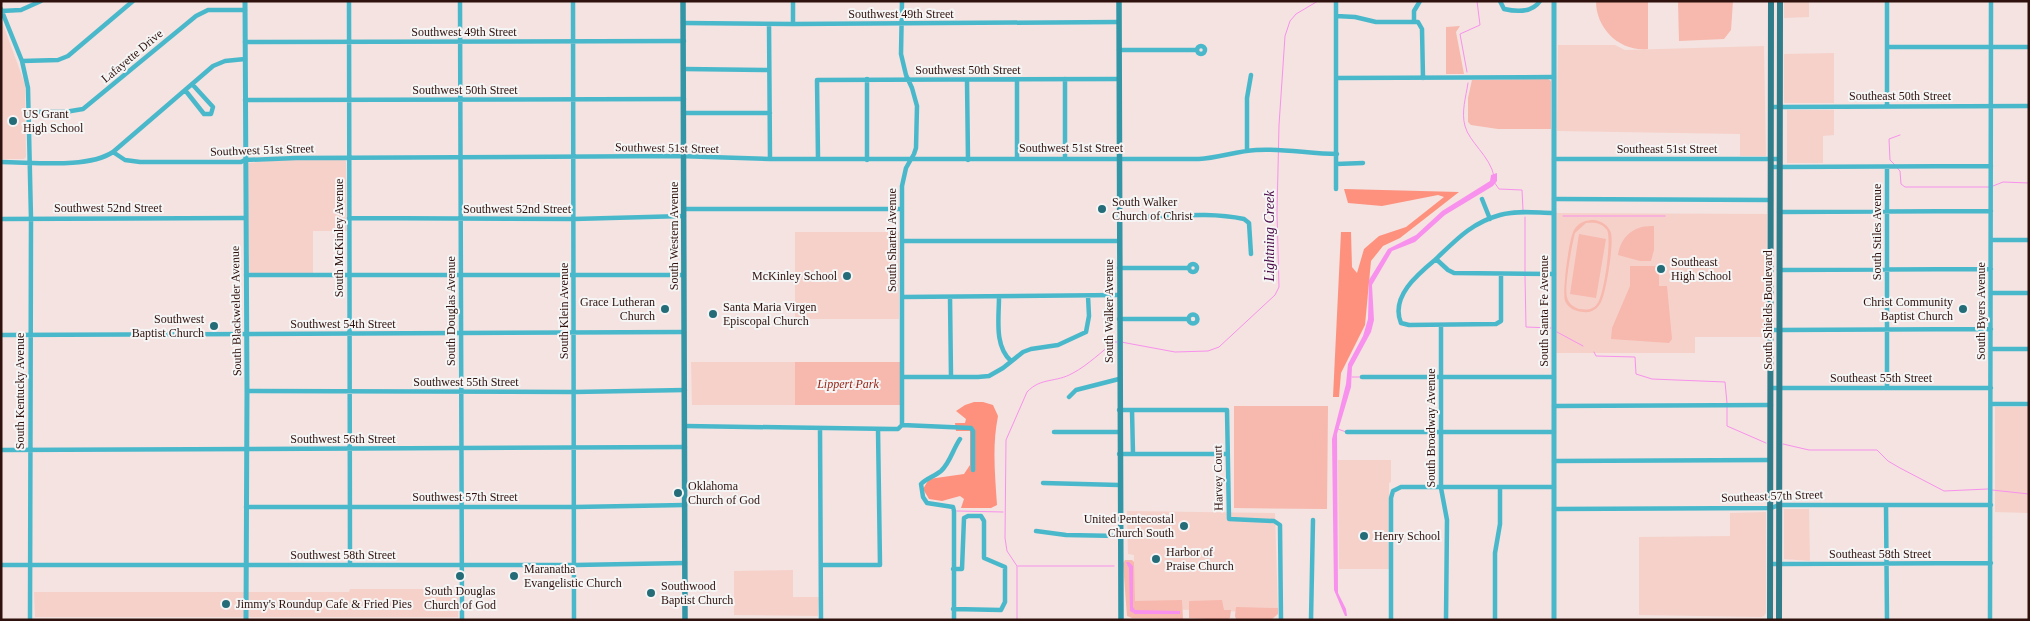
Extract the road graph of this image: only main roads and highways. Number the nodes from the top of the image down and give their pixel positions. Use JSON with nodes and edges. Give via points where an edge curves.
{"nodes":[{"id":1,"x":683,"y":1,"type":"edge"},
{"id":2,"x":1119,"y":1,"type":"edge"},
{"id":3,"x":1771,"y":1,"type":"edge"},
{"id":4,"x":1780,"y":1,"type":"edge"},
{"id":5,"x":685,"y":620,"type":"edge"},
{"id":6,"x":1121,"y":620,"type":"edge"},
{"id":7,"x":1770,"y":620,"type":"edge"},
{"id":8,"x":1779,"y":620,"type":"edge"}],
"edges":[{"from":1,"to":5,"type":"main road","name":"South Western Avenue"},
{"from":2,"to":6,"type":"main road","name":"South Walker Avenue"},
{"from":3,"to":7,"type":"main road","name":"South Shields Boulevard"},
{"from":4,"to":8,"type":"main road","name":"South Shields Boulevard"}]}
